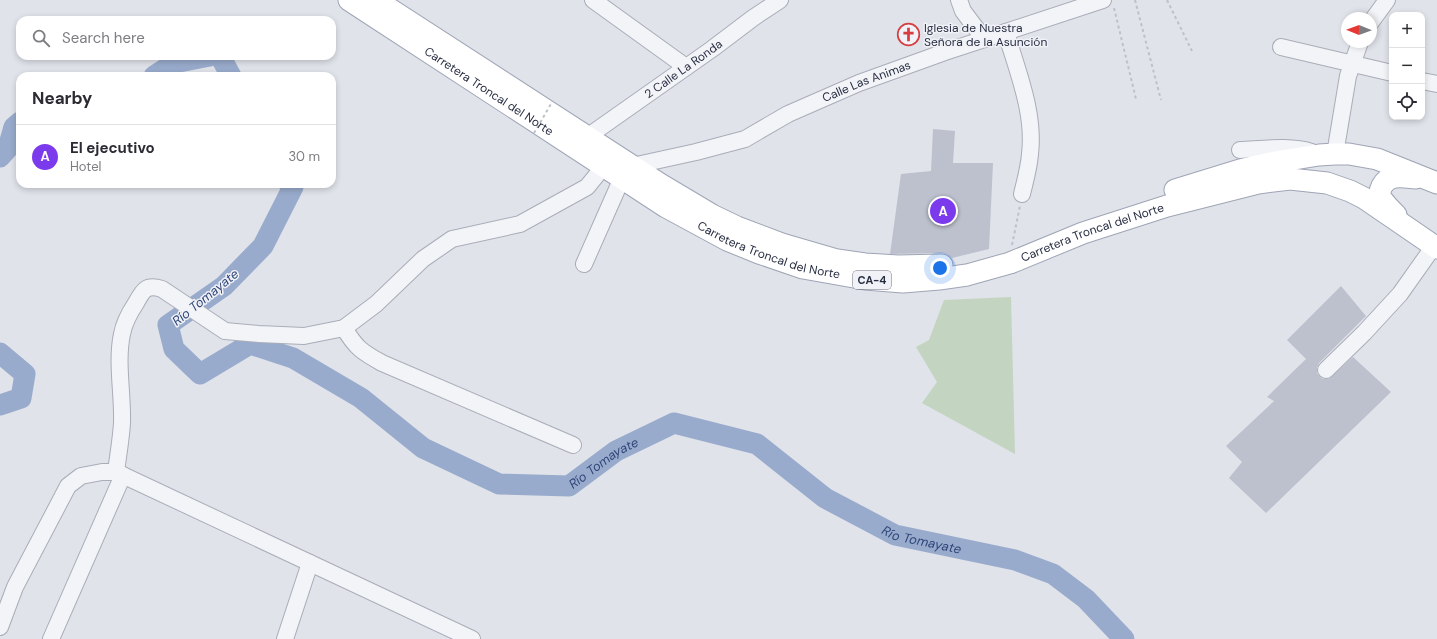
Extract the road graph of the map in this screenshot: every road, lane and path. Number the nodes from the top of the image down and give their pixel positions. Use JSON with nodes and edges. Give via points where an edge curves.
{"nodes":[{"id":1,"x":349,"y":0,"type":"edge"},
{"id":2,"x":376,"y":0,"type":"edge"},
{"id":3,"x":593,"y":0,"type":"edge"},
{"id":4,"x":780,"y":0,"type":"edge"},
{"id":5,"x":960,"y":0,"type":"edge"},
{"id":6,"x":1135,"y":0,"type":"edge"},
{"id":7,"x":1167,"y":0,"type":"edge"},
{"id":8,"x":1387,"y":0,"type":"edge"},
{"id":9,"x":1108,"y":4,"type":"edge"},
{"id":10,"x":1377,"y":14,"type":"edge"},
{"id":11,"x":1006,"y":32,"type":"junction"},
{"id":12,"x":984,"y":39,"type":"junction"},
{"id":13,"x":1280,"y":47,"type":"dead end"},
{"id":14,"x":1358,"y":48,"type":"edge"},
{"id":15,"x":1192,"y":51,"type":"dead end"},
{"id":16,"x":1352,"y":64,"type":"junction"},
{"id":17,"x":686,"y":68,"type":"junction"},
{"id":18,"x":1389,"y":72,"type":"edge"},
{"id":19,"x":1425,"y":82,"type":"edge"},
{"id":20,"x":1437,"y":84,"type":"edge"},
{"id":21,"x":1136,"y":99,"type":"dead end"},
{"id":22,"x":1161,"y":100,"type":"dead end"},
{"id":23,"x":551,"y":104,"type":"dead end"},
{"id":24,"x":534,"y":133,"type":"dead end"},
{"id":25,"x":587,"y":137,"type":"junction"},
{"id":26,"x":1240,"y":150,"type":"dead end"},
{"id":27,"x":1327,"y":154,"type":"junction"},
{"id":28,"x":604,"y":166,"type":"junction"},
{"id":29,"x":627,"y":172,"type":"junction"},
{"id":30,"x":1434,"y":181,"type":"edge"},
{"id":31,"x":1022,"y":194,"type":"joint"},
{"id":32,"x":1406,"y":228,"type":"junction"},
{"id":33,"x":1435,"y":247,"type":"edge"},
{"id":34,"x":1011,"y":248,"type":"junction"},
{"id":35,"x":584,"y":264,"type":"dead end"},
{"id":36,"x":344,"y":328,"type":"junction"},
{"id":37,"x":1326,"y":370,"type":"dead end"},
{"id":38,"x":573,"y":445,"type":"dead end"},
{"id":39,"x":119,"y":473,"type":"junction"},
{"id":40,"x":310,"y":563,"type":"junction"},
{"id":41,"x":0,"y":627,"type":"edge"},
{"id":42,"x":51,"y":639,"type":"edge"},
{"id":43,"x":285,"y":639,"type":"edge"},
{"id":44,"x":472,"y":639,"type":"edge"}],
"edges":[{"from":1,"to":28,"type":"main road","name":"Carretera Troncal del Norte","number":"CA-4"},
{"from":2,"to":25,"type":"main road","name":"Carretera Troncal del Norte","number":"CA-4"},
{"from":3,"to":17,"type":"street"},
{"from":4,"to":17,"type":"street","name":"2 Calle La Ronda"},
{"from":5,"to":12,"type":"street","via":[[963,11]]},
{"from":6,"to":22,"type":"path"},
{"from":7,"to":15,"type":"path"},
{"from":8,"to":10,"type":"street"},
{"from":9,"to":11,"type":"street","name":"Calle Las Animas"},
{"from":9,"to":21,"type":"path"},
{"from":11,"to":12,"type":"street","name":"Calle Las Animas"},
{"from":11,"to":31,"type":"street","via":[[1028,107],[1030,154]]},
{"from":12,"to":29,"type":"street","name":"Calle Las Animas","via":[[859,82],[788,114],[744,139]]},
{"from":13,"to":16,"type":"street"},
{"from":14,"to":16,"type":"street"},
{"from":16,"to":18,"type":"street"},
{"from":16,"to":27,"type":"street"},
{"from":17,"to":25,"type":"street","name":"2 Calle La Ronda"},
{"from":19,"to":20,"type":"street"},
{"from":23,"to":24,"type":"path","bridge":true},
{"from":25,"to":29,"type":"main road","name":"Carretera Troncal del Norte","number":"CA-4"},
{"from":26,"to":27,"type":"street","via":[[1282,148]]},
{"from":27,"to":30,"type":"main road","name":"Carretera Troncal del Norte","number":"CA-4","via":[[1349,154],[1377,159]]},
{"from":27,"to":34,"type":"main road","name":"Carretera Troncal del Norte","number":"CA-4","via":[[1270,163],[1211,179]]},
{"from":28,"to":29,"type":"main road","name":"Carretera Troncal del Norte","number":"CA-4"},
{"from":28,"to":36,"type":"street","via":[[587,187],[520,224],[452,239],[423,259],[376,304]]},
{"from":29,"to":32,"type":"main road","name":"Carretera Troncal del Norte","number":"CA-4","via":[[666,207],[727,240],[803,268],[865,279],[922,281],[967,275],[1010,263],[1083,234],[1167,206],[1276,180],[1301,179],[1338,186],[1364,198]]},
{"from":29,"to":34,"type":"main road","name":"Carretera Troncal del Norte","number":"CA-4","via":[[737,227],[782,244],[837,260],[885,266],[936,266],[966,262]]},
{"from":29,"to":35,"type":"street"},
{"from":30,"to":32,"type":"main road","via":[[1400,176],[1390,178],[1383,184],[1381,197]]},
{"from":31,"to":34,"type":"path"},
{"from":32,"to":33,"type":"main road","name":"Carretera Troncal del Norte","number":"CA-4"},
{"from":33,"to":37,"type":"street","via":[[1383,314]]},
{"from":36,"to":38,"type":"street","via":[[353,343],[382,363]]},
{"from":36,"to":39,"type":"street","via":[[304,336],[225,330],[167,292],[156,287],[146,289],[132,308],[122,332]]},
{"from":39,"to":40,"type":"street"},
{"from":39,"to":41,"type":"street","via":[[102,472],[81,476],[68,486],[15,587]]},
{"from":39,"to":42,"type":"street"},
{"from":40,"to":43,"type":"street"},
{"from":40,"to":44,"type":"street"}]}
